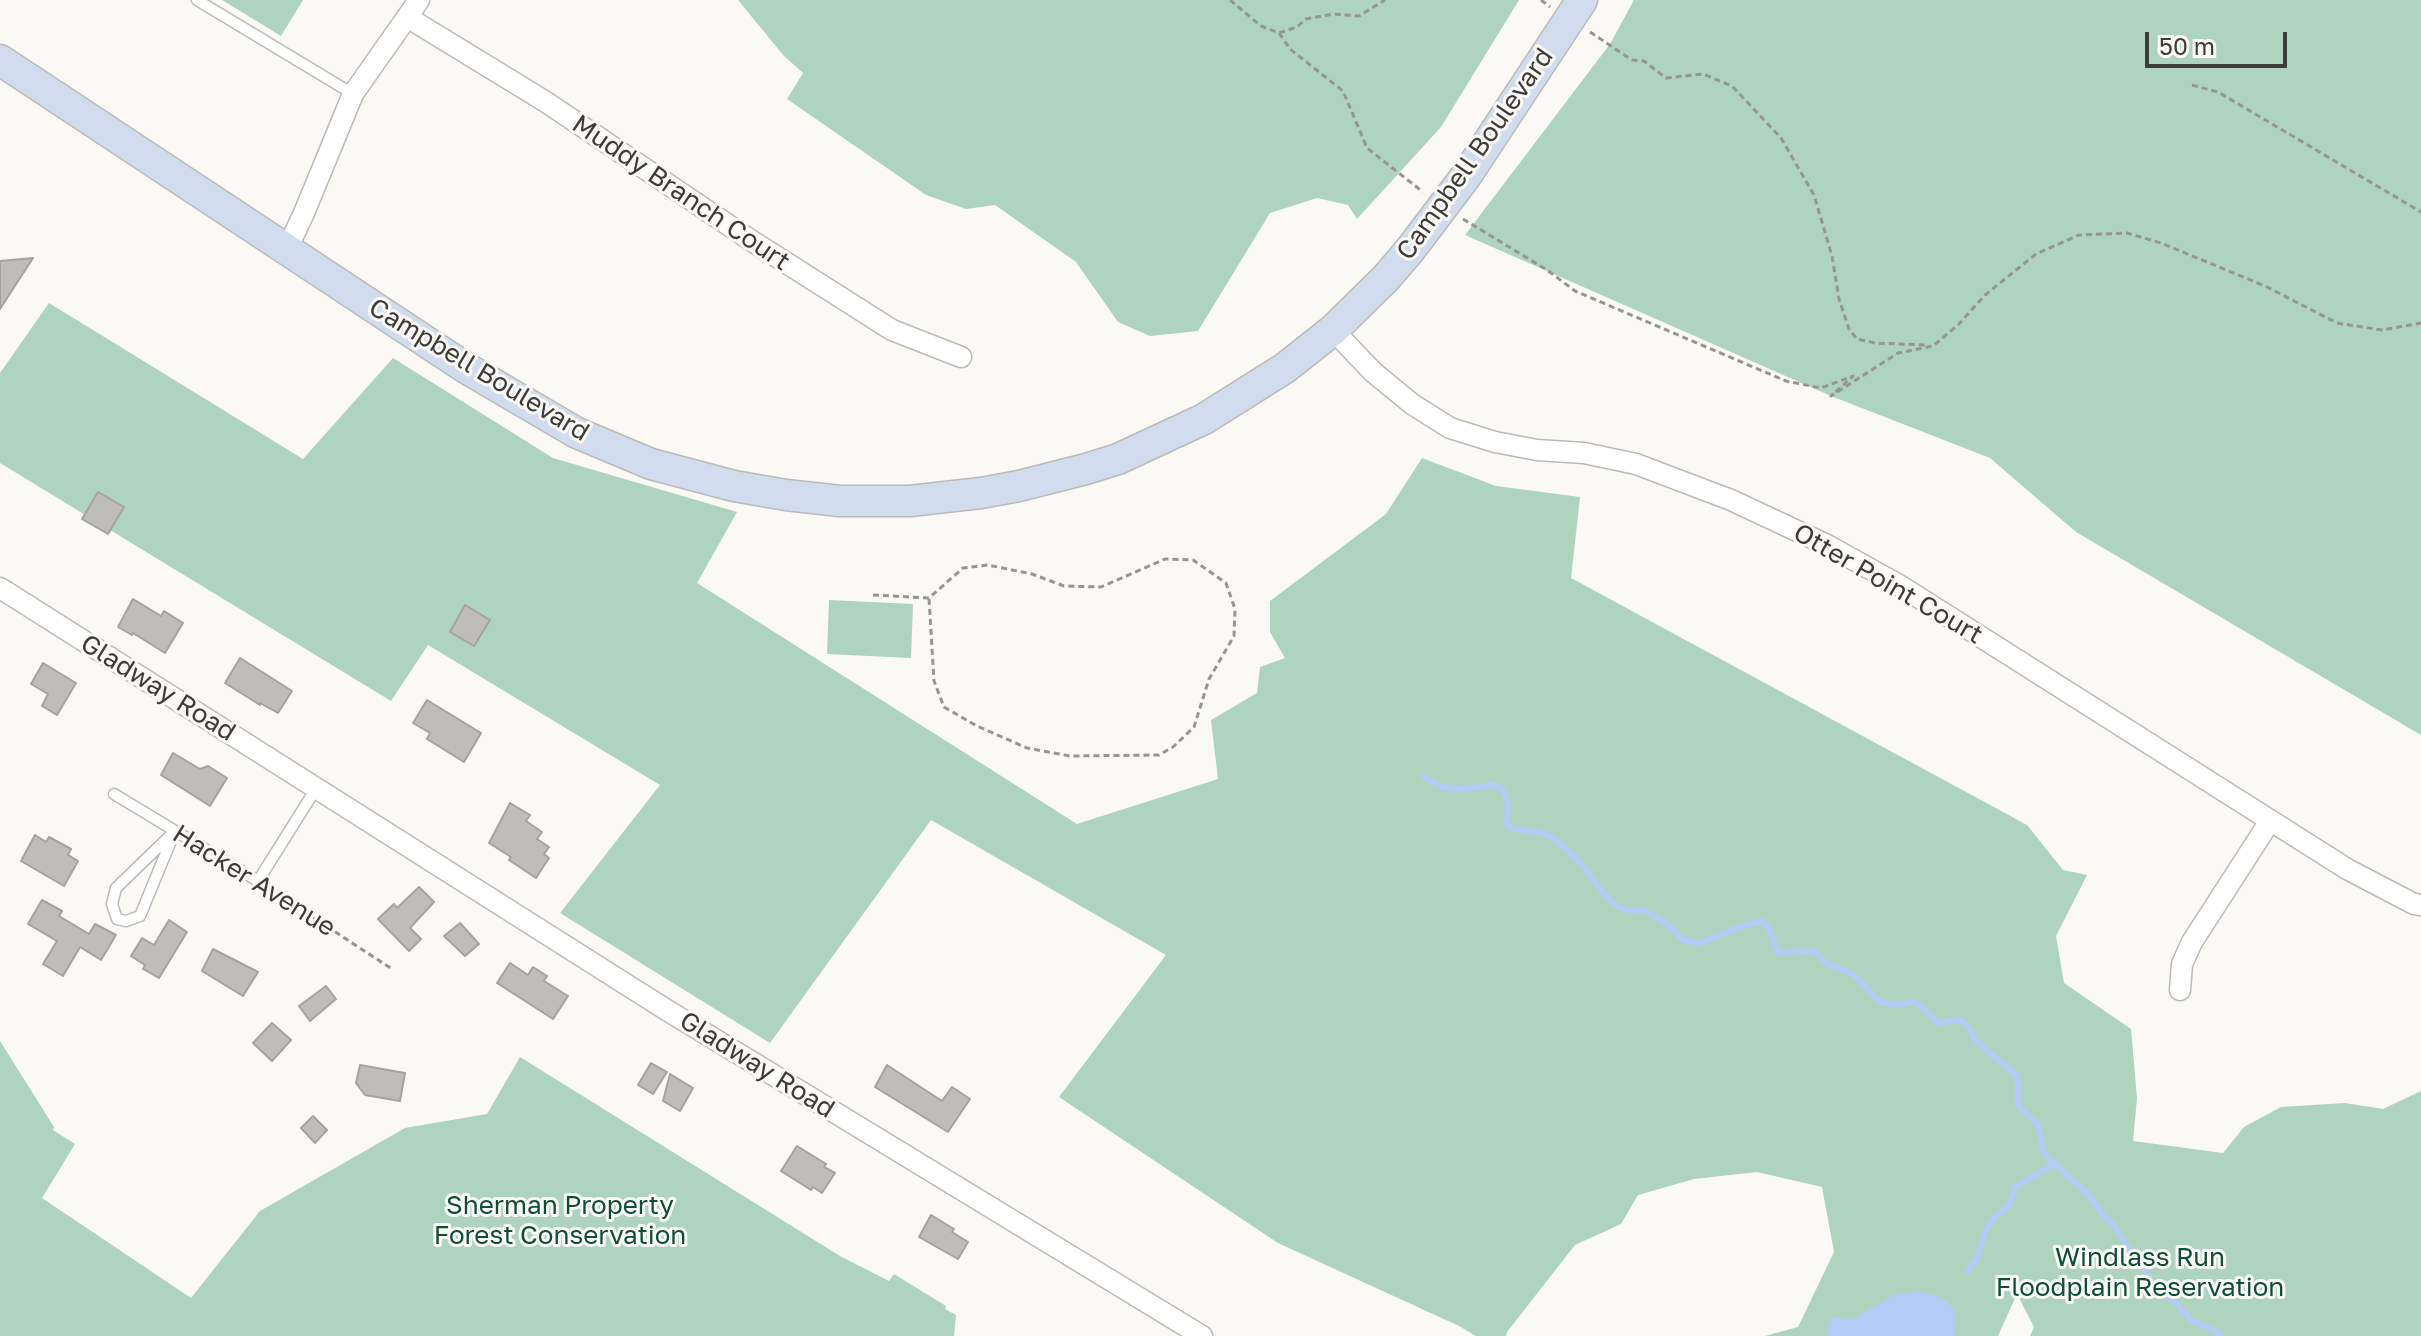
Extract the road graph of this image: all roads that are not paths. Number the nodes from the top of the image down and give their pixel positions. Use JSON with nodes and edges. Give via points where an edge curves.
{"nodes":[{"id":1,"x":197,"y":0,"type":"edge"},
{"id":2,"x":413,"y":8,"type":"edge"},
{"id":3,"x":1576,"y":10,"type":"edge"},
{"id":4,"x":0,"y":60,"type":"edge"},
{"id":5,"x":353,"y":94,"type":"junction"},
{"id":6,"x":287,"y":249,"type":"junction"},
{"id":7,"x":1333,"y":330,"type":"junction"},
{"id":8,"x":961,"y":357,"type":"dead end"},
{"id":9,"x":0,"y":588,"type":"edge"},
{"id":10,"x":317,"y":787,"type":"junction"},
{"id":11,"x":114,"y":794,"type":"dead end"},
{"id":12,"x":2270,"y":821,"type":"junction"},
{"id":13,"x":175,"y":831,"type":"junction"},
{"id":14,"x":2421,"y":905,"type":"edge"},
{"id":15,"x":2180,"y":990,"type":"dead end"},
{"id":16,"x":1202,"y":1336,"type":"edge"}],
"edges":[{"from":1,"to":5,"type":"lane"},
{"from":2,"to":5,"type":"street"},
{"from":2,"to":8,"type":"street","name":"Muddy Branch Court","via":[[755,243],[892,330]]},
{"from":3,"to":7,"type":"street","name":"Campbell Boulevard","via":[[1443,207],[1386,278]]},
{"from":4,"to":6,"type":"street","name":"Campbell Boulevard"},
{"from":5,"to":6,"type":"street"},
{"from":6,"to":7,"type":"street","name":"Campbell Boulevard","via":[[507,394],[577,433],[707,480],[840,501],[981,493],[1118,459],[1231,404]]},
{"from":7,"to":12,"type":"street","name":"Otter Point Court","via":[[1373,372],[1450,428],[1495,442],[1636,464],[1827,545],[1899,585]]},
{"from":9,"to":10,"type":"street","name":"Gladway Road"},
{"from":10,"to":13,"type":"lane","name":"Hacker Avenue","via":[[258,881]]},
{"from":10,"to":16,"type":"street","name":"Gladway Road","via":[[679,1017]]},
{"from":11,"to":13,"type":"lane","name":"Hacker Avenue"},
{"from":12,"to":14,"type":"street","name":"Otter Point Court","via":[[2347,869]]},
{"from":12,"to":15,"type":"street","via":[[2192,942],[2182,964]]},
{"from":13,"to":13,"type":"lane","via":[[140,916],[117,919],[112,904],[116,888]]}]}
